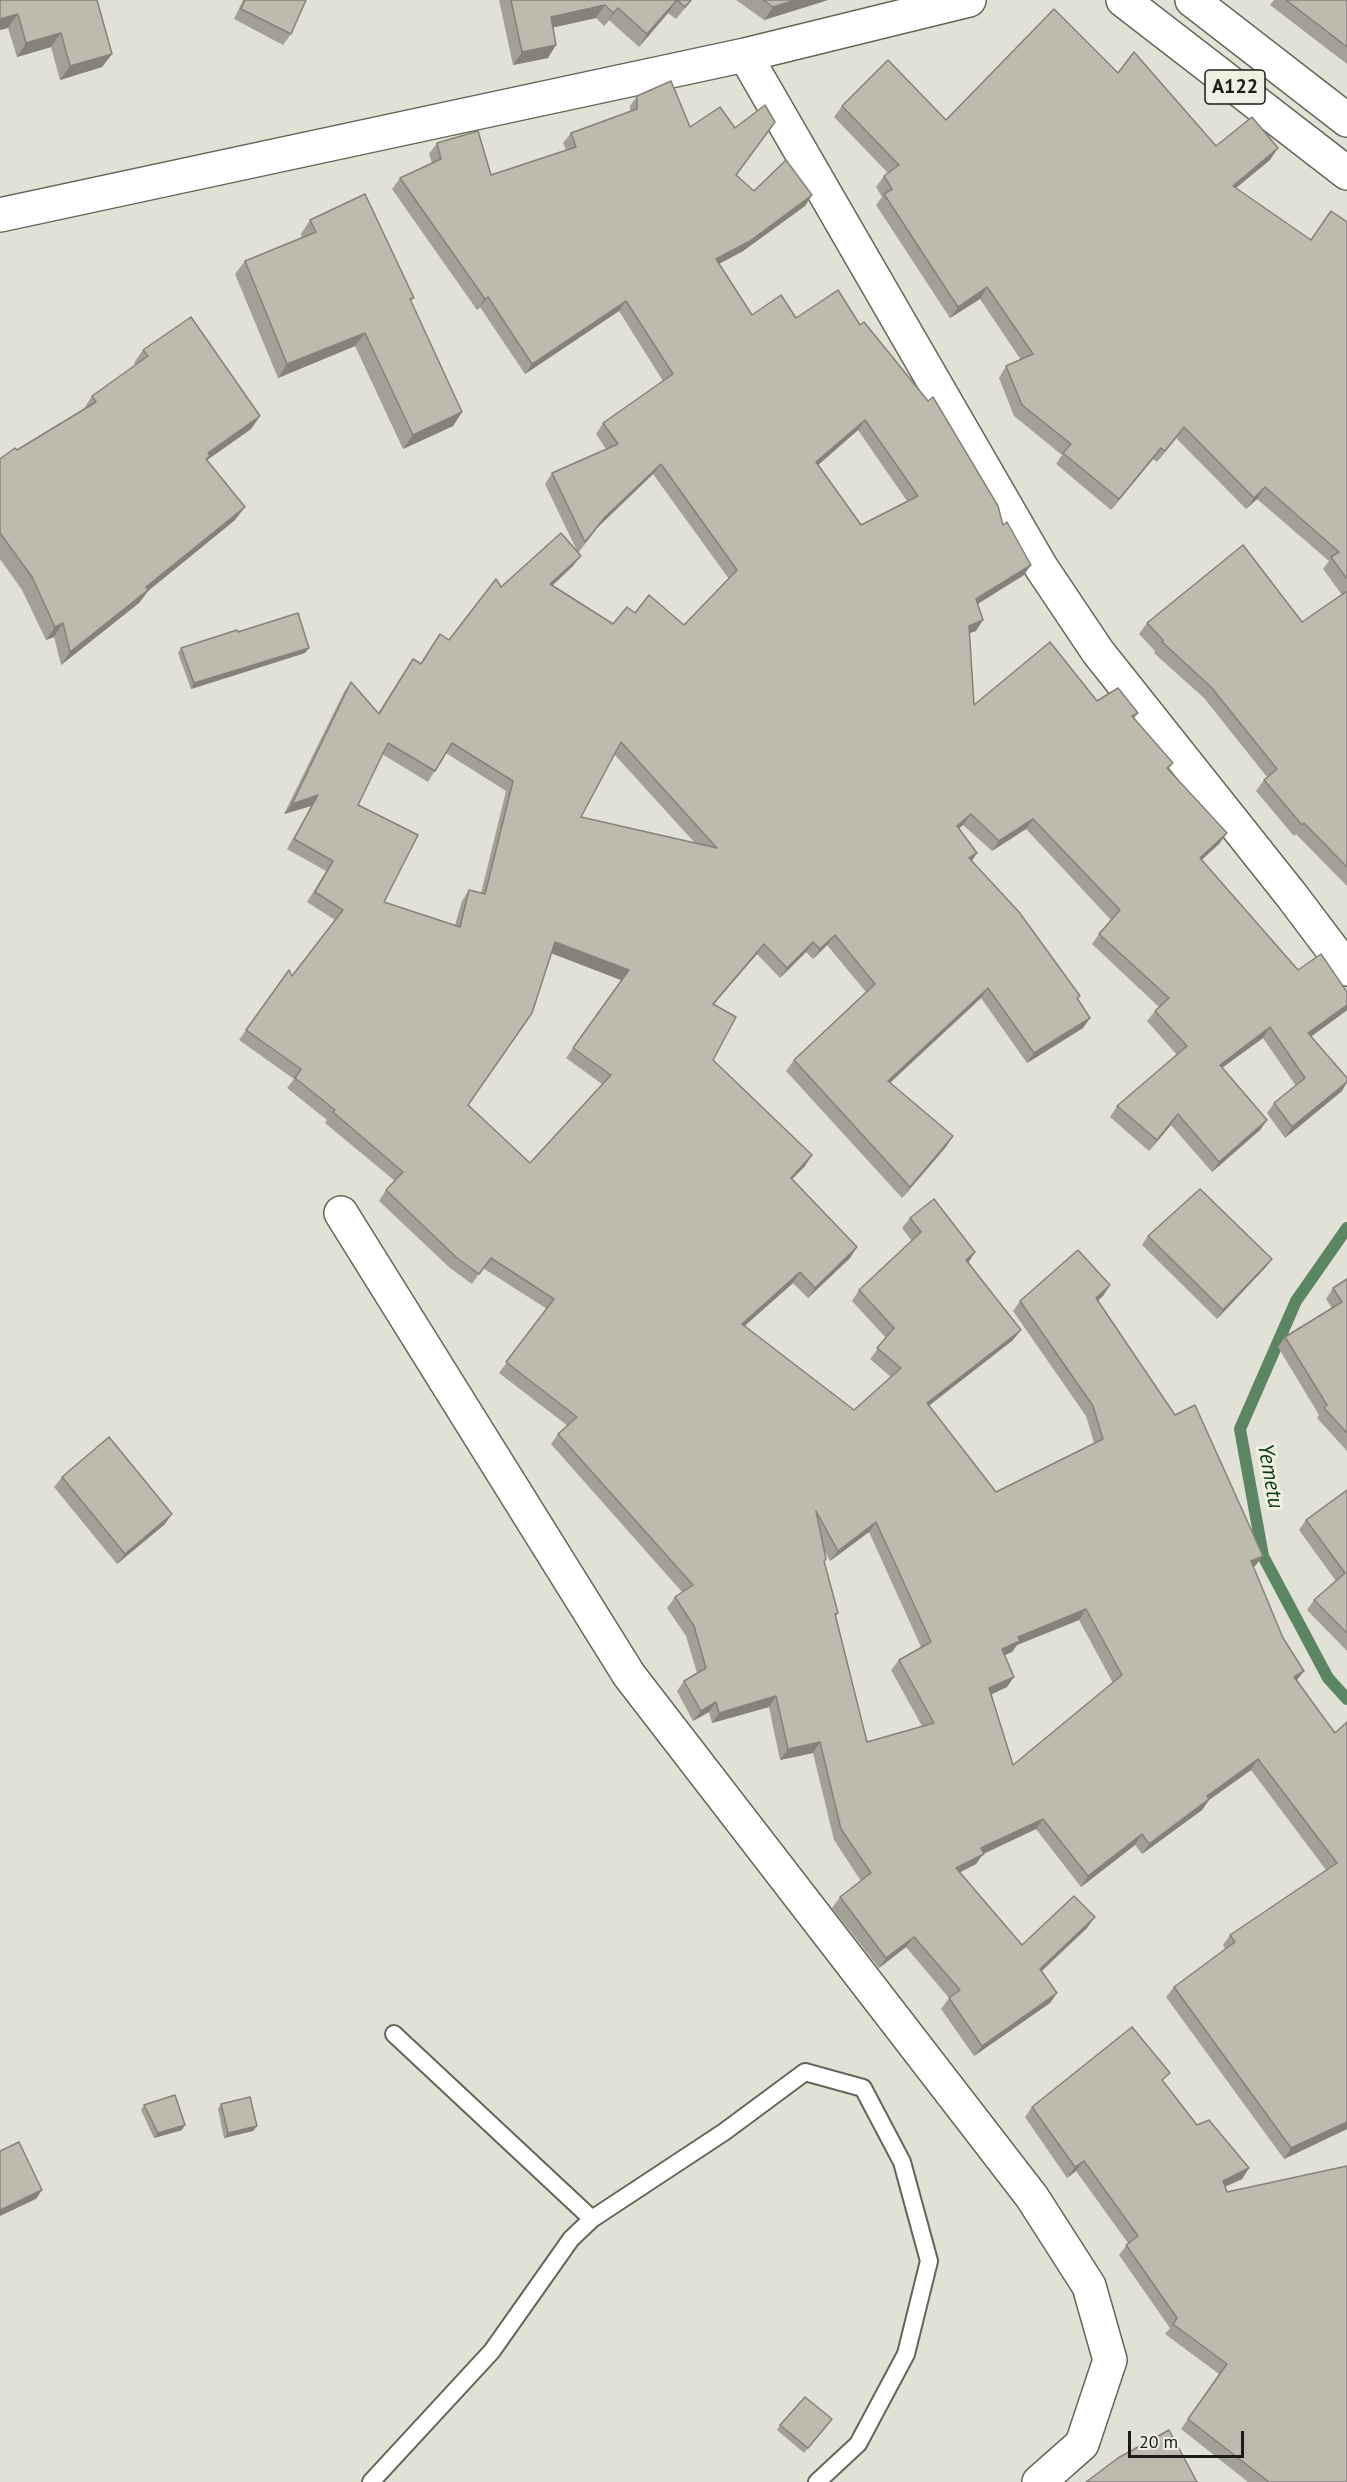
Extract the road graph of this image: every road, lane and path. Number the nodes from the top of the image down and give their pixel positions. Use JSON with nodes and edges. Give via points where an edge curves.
{"nodes":[{"id":1,"x":969,"y":0,"type":"edge"},
{"id":2,"x":1123,"y":0,"type":"edge"},
{"id":3,"x":1192,"y":0,"type":"edge"},
{"id":4,"x":744,"y":56,"type":"junction"},
{"id":5,"x":1347,"y":120,"type":"edge"},
{"id":6,"x":1347,"y":174,"type":"edge"},
{"id":7,"x":0,"y":215,"type":"edge"},
{"id":8,"x":1347,"y":969,"type":"edge"},
{"id":9,"x":341,"y":1213,"type":"dead end"},
{"id":10,"x":394,"y":2034,"type":"dead end"},
{"id":11,"x":592,"y":2219,"type":"junction"},
{"id":12,"x":371,"y":2482,"type":"edge"},
{"id":13,"x":817,"y":2482,"type":"edge"},
{"id":14,"x":1039,"y":2482,"type":"edge"}],
"edges":[{"from":1,"to":4,"type":"main road"},
{"from":2,"to":6,"type":"main road","number":"A122"},
{"from":3,"to":5,"type":"main road","number":"A122"},
{"from":4,"to":7,"type":"main road"},
{"from":4,"to":8,"type":"main road","via":[[1041,567],[1098,652]]},
{"from":9,"to":14,"type":"main road","via":[[629,1675],[1032,2196],[1089,2286],[1110,2360],[1082,2444]]},
{"from":10,"to":11,"type":"lane"},
{"from":11,"to":12,"type":"lane","via":[[571,2239],[492,2351]]},
{"from":11,"to":13,"type":"lane","via":[[724,2132],[805,2072],[863,2088],[902,2162],[929,2261],[906,2354],[858,2444]]}]}
